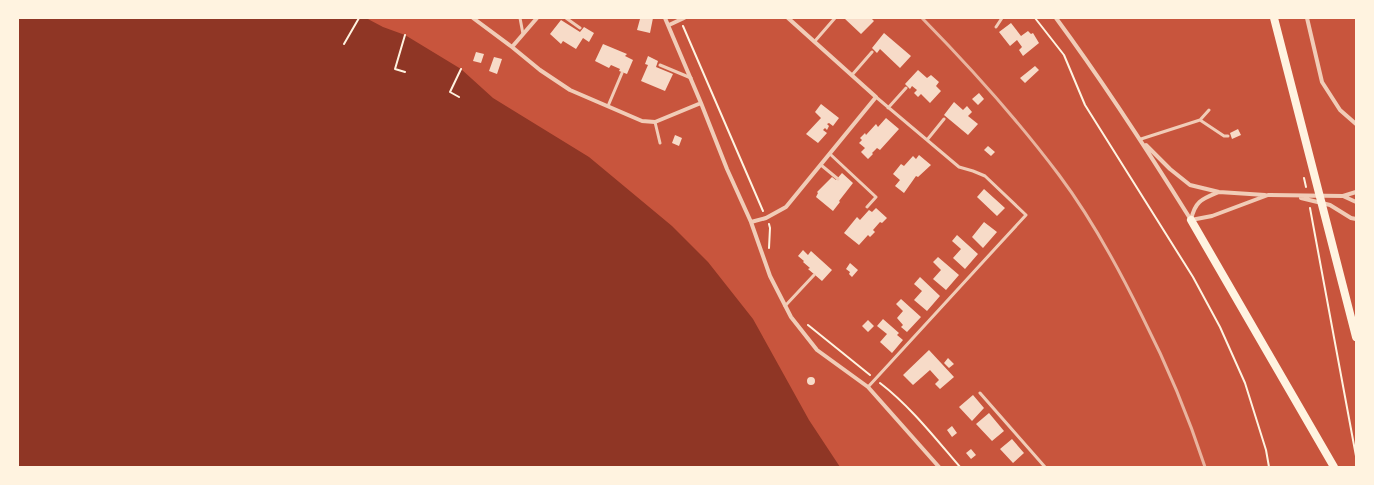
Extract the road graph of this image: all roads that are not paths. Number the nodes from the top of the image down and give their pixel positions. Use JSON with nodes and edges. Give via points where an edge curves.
{"nodes":[{"id":1,"x":473,"y":18,"type":"edge"},
{"id":2,"x":520,"y":18,"type":"edge"},
{"id":3,"x":537,"y":18,"type":"edge"},
{"id":4,"x":566,"y":18,"type":"edge"},
{"id":5,"x":665,"y":18,"type":"edge"},
{"id":6,"x":788,"y":18,"type":"edge"},
{"id":7,"x":835,"y":18,"type":"edge"},
{"id":8,"x":1002,"y":18,"type":"edge"},
{"id":9,"x":1056,"y":18,"type":"edge"},
{"id":10,"x":1274,"y":18,"type":"edge"},
{"id":11,"x":1307,"y":18,"type":"edge"},
{"id":12,"x":682,"y":19,"type":"edge"},
{"id":13,"x":669,"y":25,"type":"junction"},
{"id":14,"x":996,"y":26,"type":"dead end"},
{"id":15,"x":580,"y":28,"type":"dead end"},
{"id":16,"x":523,"y":34,"type":"junction"},
{"id":17,"x":815,"y":41,"type":"junction"},
{"id":18,"x":512,"y":47,"type":"junction"},
{"id":19,"x":872,"y":52,"type":"dead end"},
{"id":20,"x":660,"y":65,"type":"dead end"},
{"id":21,"x":622,"y":73,"type":"dead end"},
{"id":22,"x":852,"y":75,"type":"junction"},
{"id":23,"x":691,"y":78,"type":"junction"},
{"id":24,"x":906,"y":88,"type":"dead end"},
{"id":25,"x":876,"y":97,"type":"junction"},
{"id":26,"x":701,"y":103,"type":"junction"},
{"id":27,"x":608,"y":106,"type":"junction"},
{"id":28,"x":888,"y":108,"type":"junction"},
{"id":29,"x":1209,"y":110,"type":"dead end"},
{"id":30,"x":944,"y":119,"type":"dead end"},
{"id":31,"x":1200,"y":120,"type":"junction"},
{"id":32,"x":655,"y":122,"type":"junction"},
{"id":33,"x":1356,"y":124,"type":"edge"},
{"id":34,"x":1228,"y":136,"type":"dead end"},
{"id":35,"x":1141,"y":139,"type":"junction"},
{"id":36,"x":926,"y":140,"type":"junction"},
{"id":37,"x":660,"y":143,"type":"dead end"},
{"id":38,"x":830,"y":154,"type":"junction"},
{"id":39,"x":821,"y":164,"type":"junction"},
{"id":40,"x":838,"y":179,"type":"dead end"},
{"id":41,"x":1219,"y":192,"type":"junction"},
{"id":42,"x":1356,"y":192,"type":"edge"},
{"id":43,"x":1268,"y":195,"type":"junction"},
{"id":44,"x":1295,"y":196,"type":"junction"},
{"id":45,"x":1343,"y":196,"type":"junction"},
{"id":46,"x":1356,"y":202,"type":"edge"},
{"id":47,"x":867,"y":207,"type":"dead end"},
{"id":48,"x":1356,"y":219,"type":"edge"},
{"id":49,"x":1191,"y":220,"type":"junction"},
{"id":50,"x":751,"y":222,"type":"junction"},
{"id":51,"x":814,"y":275,"type":"dead end"},
{"id":52,"x":785,"y":306,"type":"junction"},
{"id":53,"x":1356,"y":337,"type":"edge"},
{"id":54,"x":868,"y":387,"type":"junction"},
{"id":55,"x":980,"y":393,"type":"dead end"},
{"id":56,"x":1043,"y":466,"type":"edge"},
{"id":57,"x":939,"y":467,"type":"edge"},
{"id":58,"x":1334,"y":467,"type":"edge"}],
"edges":[{"from":1,"to":18,"type":"street"},
{"from":2,"to":16,"type":"lane"},
{"from":3,"to":16,"type":"street"},
{"from":4,"to":15,"type":"lane"},
{"from":5,"to":13,"type":"street"},
{"from":6,"to":17,"type":"street"},
{"from":7,"to":17,"type":"lane"},
{"from":8,"to":14,"type":"lane"},
{"from":9,"to":35,"type":"street"},
{"from":10,"to":53,"type":"main road"},
{"from":11,"to":33,"type":"street","via":[[1322,82],[1340,110]]},
{"from":12,"to":13,"type":"street"},
{"from":13,"to":23,"type":"street"},
{"from":16,"to":18,"type":"street"},
{"from":17,"to":22,"type":"street"},
{"from":18,"to":27,"type":"street","via":[[570,90]]},
{"from":19,"to":22,"type":"lane"},
{"from":20,"to":23,"type":"lane"},
{"from":21,"to":27,"type":"lane"},
{"from":22,"to":25,"type":"street"},
{"from":23,"to":26,"type":"street"},
{"from":24,"to":28,"type":"lane"},
{"from":25,"to":28,"type":"lane"},
{"from":25,"to":38,"type":"street"},
{"from":26,"to":32,"type":"street"},
{"from":26,"to":50,"type":"street"},
{"from":27,"to":32,"type":"street","via":[[642,121]]},
{"from":28,"to":36,"type":"lane"},
{"from":29,"to":31,"type":"lane"},
{"from":30,"to":36,"type":"lane"},
{"from":31,"to":34,"type":"lane"},
{"from":31,"to":35,"type":"lane"},
{"from":32,"to":37,"type":"lane"},
{"from":35,"to":41,"type":"street","via":[[1170,169],[1190,185]]},
{"from":35,"to":49,"type":"street"},
{"from":36,"to":54,"type":"lane","via":[[959,167],[974,170],[985,176],[1026,215]]},
{"from":38,"to":39,"type":"street"},
{"from":38,"to":47,"type":"lane","via":[[876,197]]},
{"from":39,"to":40,"type":"lane"},
{"from":39,"to":50,"type":"street","via":[[786,207],[766,218]]},
{"from":41,"to":43,"type":"street"},
{"from":41,"to":49,"type":"street","via":[[1204,198],[1194,208]]},
{"from":42,"to":45,"type":"street"},
{"from":43,"to":44,"type":"street"},
{"from":43,"to":49,"type":"street","via":[[1212,216]]},
{"from":44,"to":45,"type":"street"},
{"from":44,"to":48,"type":"street","via":[[1330,206]]},
{"from":45,"to":46,"type":"street"},
{"from":49,"to":58,"type":"main road"},
{"from":50,"to":52,"type":"street","via":[[770,276]]},
{"from":51,"to":52,"type":"lane"},
{"from":52,"to":54,"type":"street","via":[[790,317],[817,350]]},
{"from":54,"to":57,"type":"street"},
{"from":55,"to":56,"type":"lane"}]}
